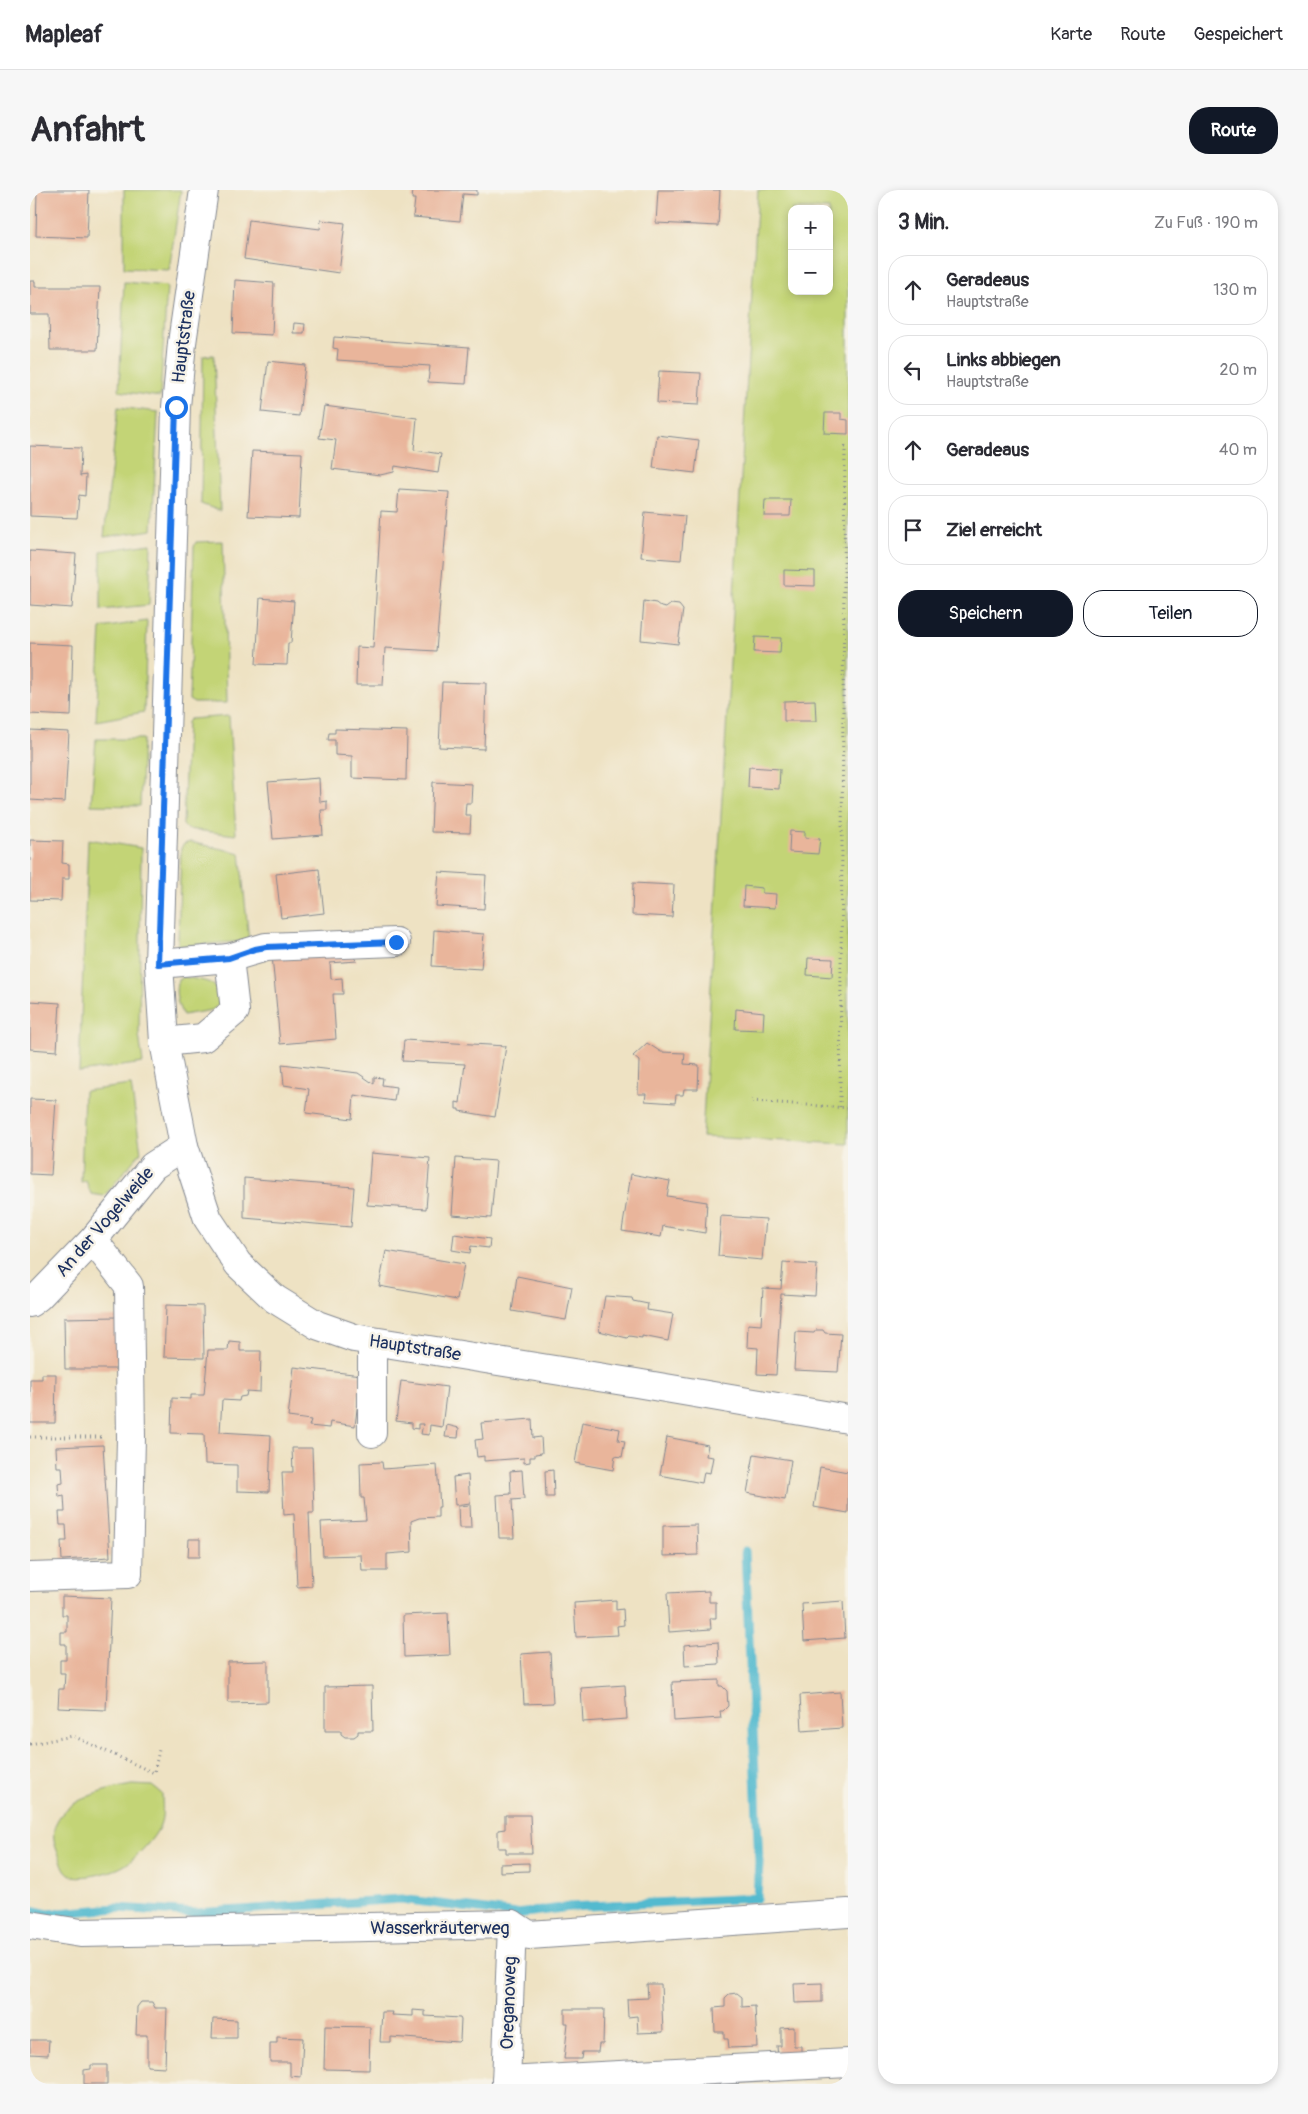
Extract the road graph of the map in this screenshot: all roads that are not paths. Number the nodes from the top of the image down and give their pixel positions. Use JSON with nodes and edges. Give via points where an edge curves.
{"nodes":[{"id":1,"x":204,"y":190,"type":"edge"},
{"id":2,"x":396,"y":942,"type":"dead end"},
{"id":3,"x":229,"y":958,"type":"junction"},
{"id":4,"x":158,"y":964,"type":"junction"},
{"id":5,"x":164,"y":1042,"type":"junction"},
{"id":6,"x":184,"y":1146,"type":"junction"},
{"id":7,"x":93,"y":1240,"type":"junction"},
{"id":8,"x":30,"y":1303,"type":"edge"},
{"id":9,"x":372,"y":1342,"type":"junction"},
{"id":10,"x":848,"y":1419,"type":"edge"},
{"id":11,"x":372,"y":1433,"type":"dead end"},
{"id":12,"x":30,"y":1576,"type":"edge"},
{"id":13,"x":848,"y":1914,"type":"edge"},
{"id":14,"x":512,"y":1924,"type":"junction"},
{"id":15,"x":30,"y":1926,"type":"edge"},
{"id":16,"x":848,"y":2063,"type":"edge"},
{"id":17,"x":506,"y":2082,"type":"edge"}],
"edges":[{"from":1,"to":4,"type":"street","name":"Hauptstraße","via":[[176,407]]},
{"from":2,"to":3,"type":"street","via":[[266,947]]},
{"from":3,"to":4,"type":"street"},
{"from":3,"to":5,"type":"street","via":[[235,1011],[203,1038]]},
{"from":4,"to":5,"type":"street","name":"Hauptstraße"},
{"from":5,"to":6,"type":"street","name":"Hauptstraße"},
{"from":6,"to":7,"type":"street","name":"An der Vogelweide","via":[[153,1166]]},
{"from":6,"to":9,"type":"street","name":"Hauptstraße","via":[[208,1219],[238,1264],[275,1300],[317,1326]]},
{"from":7,"to":8,"type":"street","name":"An der Vogelweide"},
{"from":7,"to":12,"type":"street","via":[[129,1286],[131,1437],[128,1574]]},
{"from":9,"to":10,"type":"street","name":"Hauptstraße"},
{"from":9,"to":11,"type":"street"},
{"from":13,"to":14,"type":"street","name":"Wasserkräuterweg","via":[[529,1935]]},
{"from":14,"to":15,"type":"street","name":"Wasserkräuterweg","via":[[81,1934]]},
{"from":14,"to":17,"type":"street","name":"Oreganoweg"},
{"from":16,"to":17,"type":"street","name":"Oreganoweg"}]}
